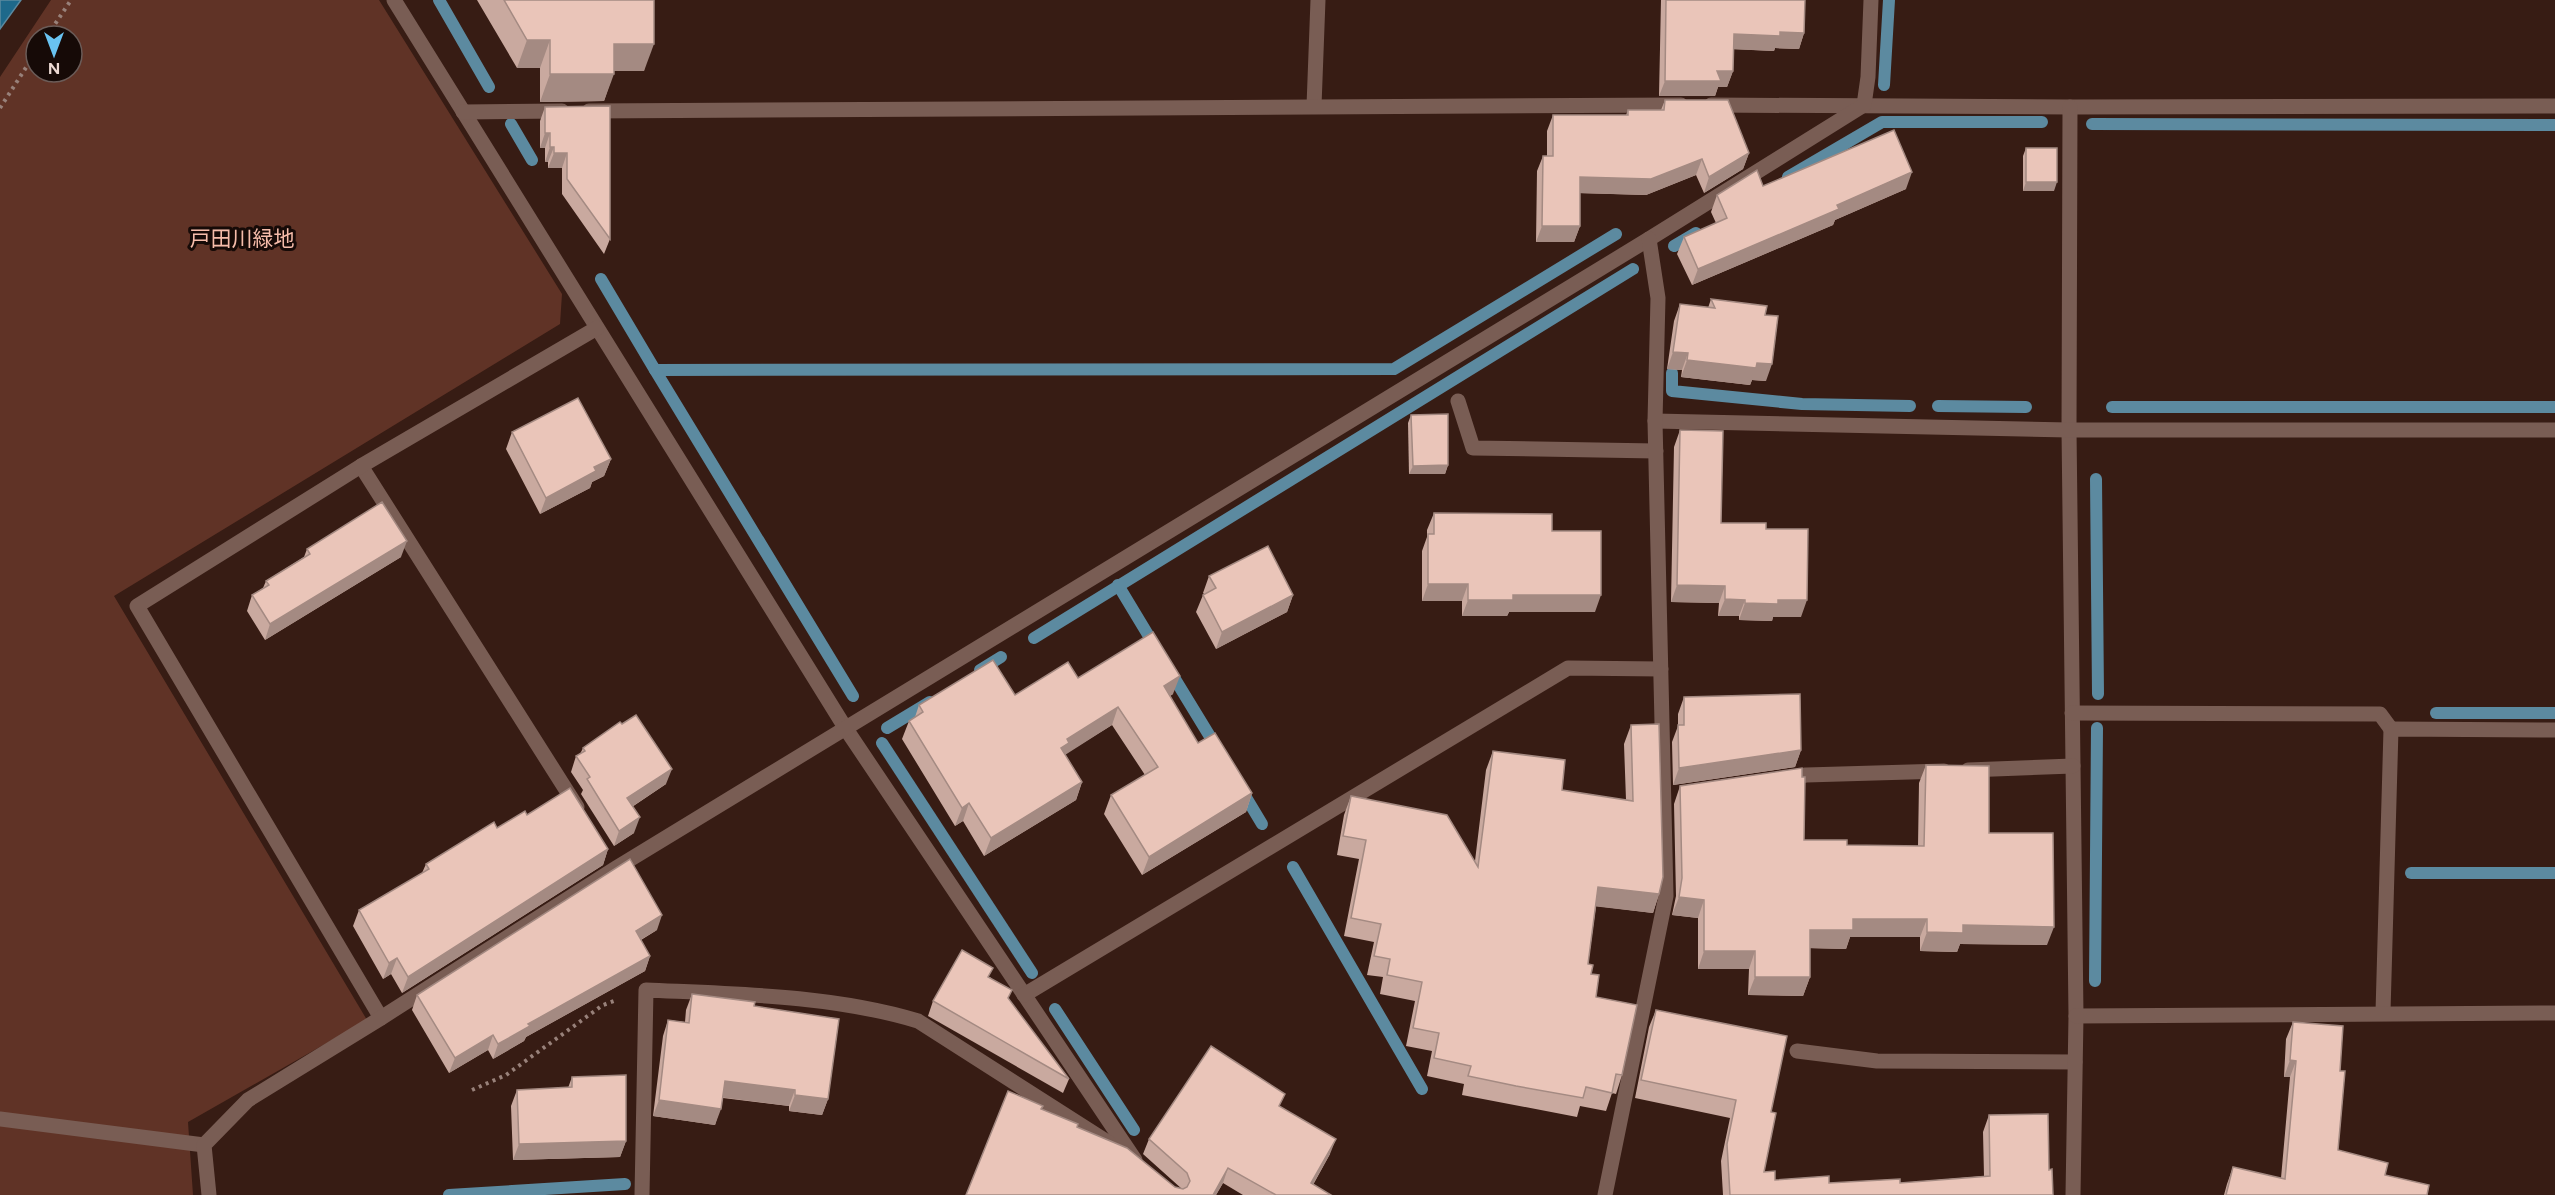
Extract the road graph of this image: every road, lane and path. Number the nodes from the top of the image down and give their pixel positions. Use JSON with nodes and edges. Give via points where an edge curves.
{"nodes":[{"id":1,"x":71,"y":0,"type":"edge"},
{"id":2,"x":394,"y":0,"type":"edge"},
{"id":3,"x":1318,"y":0,"type":"edge"},
{"id":4,"x":1871,"y":0,"type":"edge"},
{"id":5,"x":55,"y":24,"type":"edge"},
{"id":6,"x":24,"y":71,"type":"edge"},
{"id":7,"x":1864,"y":105,"type":"junction"},
{"id":8,"x":1314,"y":106,"type":"junction"},
{"id":9,"x":2555,"y":106,"type":"edge"},
{"id":10,"x":2070,"y":107,"type":"junction"},
{"id":11,"x":0,"y":108,"type":"edge"},
{"id":12,"x":463,"y":112,"type":"junction"},
{"id":13,"x":1649,"y":239,"type":"junction"},
{"id":14,"x":597,"y":328,"type":"junction"},
{"id":15,"x":1458,"y":401,"type":"dead end"},
{"id":16,"x":1654,"y":421,"type":"junction"},
{"id":17,"x":2069,"y":430,"type":"junction"},
{"id":18,"x":2555,"y":430,"type":"edge"},
{"id":19,"x":1656,"y":451,"type":"junction"},
{"id":20,"x":361,"y":466,"type":"junction"},
{"id":21,"x":1661,"y":669,"type":"junction"},
{"id":22,"x":2072,"y":713,"type":"junction"},
{"id":23,"x":846,"y":729,"type":"junction"},
{"id":24,"x":2391,"y":729,"type":"junction"},
{"id":25,"x":2555,"y":730,"type":"edge"},
{"id":26,"x":2073,"y":766,"type":"junction"},
{"id":27,"x":1770,"y":781,"type":"edge"},
{"id":28,"x":584,"y":817,"type":"edge"},
{"id":29,"x":646,"y":990,"type":"junction"},
{"id":30,"x":1024,"y":995,"type":"junction"},
{"id":31,"x":2384,"y":1012,"type":"junction"},
{"id":32,"x":2555,"y":1013,"type":"edge"},
{"id":33,"x":2076,"y":1016,"type":"junction"},
{"id":34,"x":381,"y":1018,"type":"junction"},
{"id":35,"x":1797,"y":1051,"type":"dead end"},
{"id":36,"x":2075,"y":1062,"type":"junction"},
{"id":37,"x":472,"y":1090,"type":"dead end"},
{"id":38,"x":0,"y":1119,"type":"edge"},
{"id":39,"x":204,"y":1145,"type":"junction"},
{"id":40,"x":209,"y":1195,"type":"edge"},
{"id":41,"x":642,"y":1195,"type":"edge"},
{"id":42,"x":1605,"y":1195,"type":"edge"},
{"id":43,"x":2073,"y":1195,"type":"edge"}],
"edges":[{"from":1,"to":5,"type":"path"},
{"from":2,"to":12,"type":"street"},
{"from":3,"to":8,"type":"street"},
{"from":4,"to":7,"type":"street"},
{"from":6,"to":11,"type":"path"},
{"from":7,"to":8,"type":"street"},
{"from":7,"to":10,"type":"street"},
{"from":7,"to":13,"type":"street"},
{"from":8,"to":12,"type":"street"},
{"from":9,"to":10,"type":"street"},
{"from":10,"to":17,"type":"street"},
{"from":12,"to":14,"type":"street"},
{"from":13,"to":16,"type":"street","via":[[1658,298]]},
{"from":13,"to":23,"type":"street"},
{"from":14,"to":20,"type":"street"},
{"from":14,"to":23,"type":"street"},
{"from":15,"to":19,"type":"street","via":[[1473,448]]},
{"from":16,"to":17,"type":"street"},
{"from":16,"to":19,"type":"street"},
{"from":17,"to":18,"type":"street"},
{"from":17,"to":22,"type":"street"},
{"from":19,"to":21,"type":"street"},
{"from":20,"to":28,"type":"street"},
{"from":20,"to":34,"type":"street","via":[[137,606]]},
{"from":21,"to":30,"type":"street","via":[[1568,668]]},
{"from":21,"to":42,"type":"street","via":[[1669,795],[1666,896]]},
{"from":22,"to":24,"type":"street","via":[[2379,714]]},
{"from":22,"to":26,"type":"street"},
{"from":23,"to":30,"type":"street"},
{"from":23,"to":34,"type":"street","via":[[612,863]]},
{"from":24,"to":25,"type":"street"},
{"from":24,"to":31,"type":"street"},
{"from":26,"to":27,"type":"street","via":[[1806,776]]},
{"from":26,"to":33,"type":"street"},
{"from":29,"to":30,"type":"street","via":[[850,1005],[918,1021],[1139,1163]]},
{"from":29,"to":37,"type":"path","via":[[603,1005],[506,1075]]},
{"from":29,"to":41,"type":"street"},
{"from":31,"to":32,"type":"street"},
{"from":31,"to":33,"type":"street"},
{"from":33,"to":36,"type":"street"},
{"from":34,"to":39,"type":"street","via":[[248,1100]]},
{"from":35,"to":36,"type":"street","via":[[1876,1061]]},
{"from":36,"to":43,"type":"street"},
{"from":38,"to":39,"type":"street"},
{"from":39,"to":40,"type":"street"}]}
